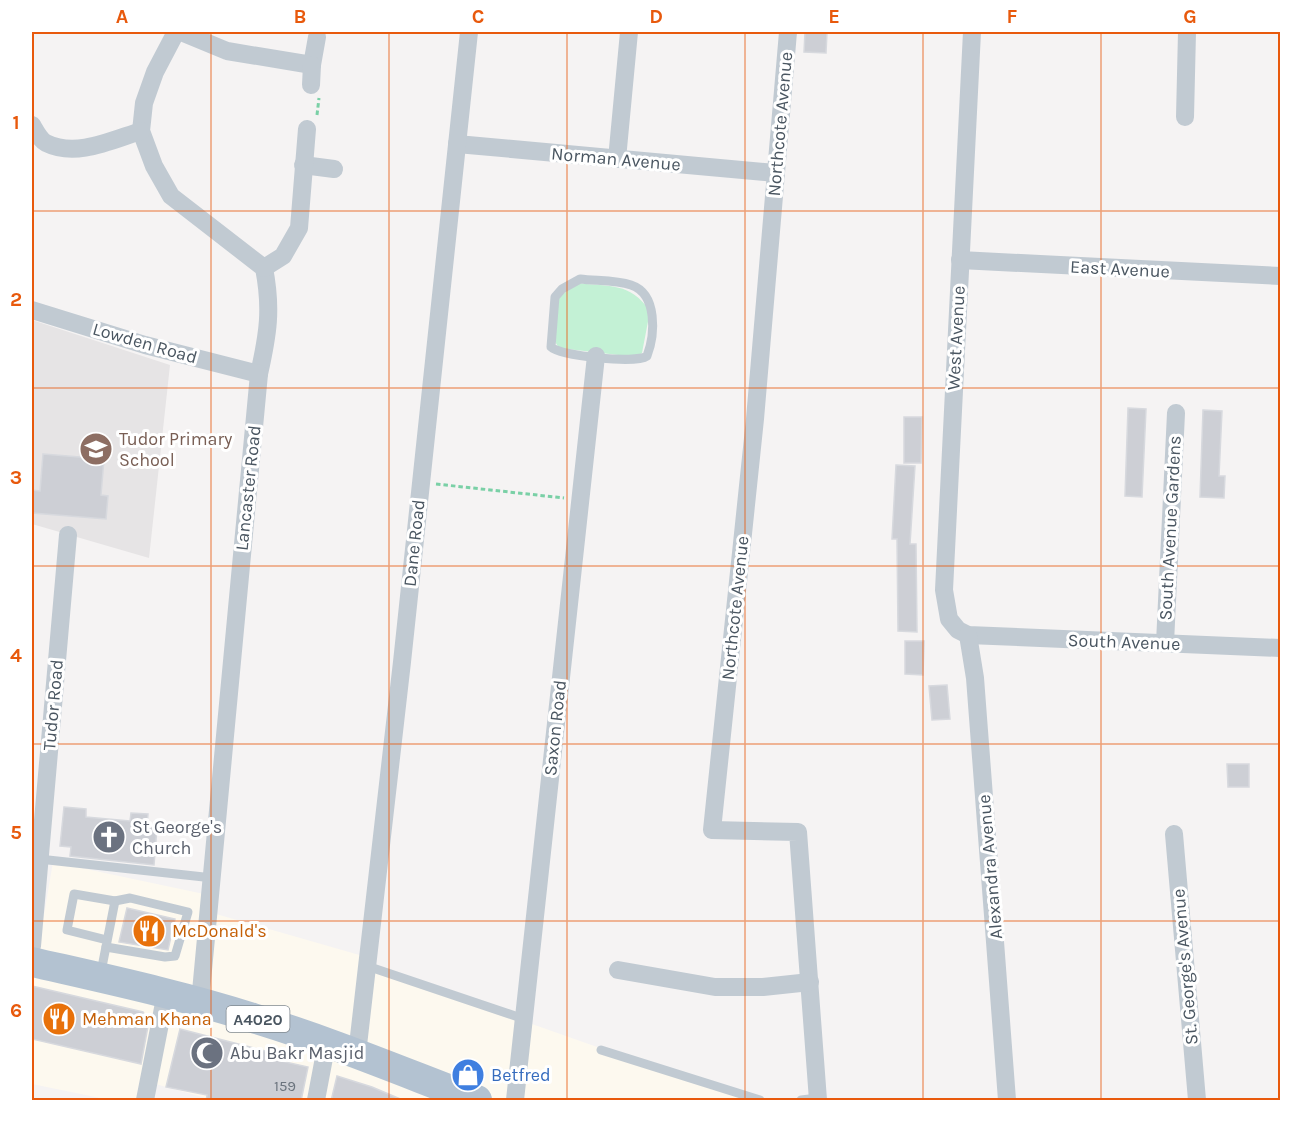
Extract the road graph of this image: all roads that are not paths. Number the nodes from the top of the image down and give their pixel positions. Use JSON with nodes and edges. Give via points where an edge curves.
{"nodes":[{"id":1,"x":176,"y":32,"type":"edge"},
{"id":2,"x":181,"y":32,"type":"edge"},
{"id":3,"x":469,"y":32,"type":"edge"},
{"id":4,"x":629,"y":32,"type":"edge"},
{"id":5,"x":788,"y":32,"type":"edge"},
{"id":6,"x":972,"y":32,"type":"edge"},
{"id":7,"x":1187,"y":32,"type":"edge"},
{"id":8,"x":317,"y":37,"type":"dead end"},
{"id":9,"x":312,"y":65,"type":"junction"},
{"id":10,"x":311,"y":85,"type":"road end"},
{"id":11,"x":1185,"y":117,"type":"dead end"},
{"id":12,"x":32,"y":125,"type":"edge"},
{"id":13,"x":307,"y":129,"type":"road end"},
{"id":14,"x":141,"y":131,"type":"junction"},
{"id":15,"x":457,"y":144,"type":"junction"},
{"id":16,"x":617,"y":159,"type":"junction"},
{"id":17,"x":303,"y":165,"type":"junction"},
{"id":18,"x":334,"y":169,"type":"dead end"},
{"id":19,"x":775,"y":173,"type":"junction"},
{"id":20,"x":960,"y":260,"type":"junction"},
{"id":21,"x":264,"y":268,"type":"junction"},
{"id":22,"x":1281,"y":276,"type":"edge"},
{"id":23,"x":32,"y":310,"type":"edge"},
{"id":24,"x":596,"y":356,"type":"junction"},
{"id":25,"x":259,"y":374,"type":"junction"},
{"id":26,"x":1176,"y":413,"type":"dead end"},
{"id":27,"x":68,"y":535,"type":"dead end"},
{"id":28,"x":968,"y":635,"type":"junction"},
{"id":29,"x":1165,"y":643,"type":"junction"},
{"id":30,"x":1281,"y":648,"type":"edge"},
{"id":31,"x":1174,"y":834,"type":"dead end"},
{"id":32,"x":39,"y":859,"type":"junction"},
{"id":33,"x":213,"y":878,"type":"junction"},
{"id":34,"x":115,"y":901,"type":"junction"},
{"id":35,"x":106,"y":943,"type":"junction"},
{"id":36,"x":32,"y":946,"type":"edge"},
{"id":37,"x":32,"y":962,"type":"edge"},
{"id":38,"x":367,"y":966,"type":"junction"},
{"id":39,"x":618,"y":970,"type":"dead end"},
{"id":40,"x":99,"y":978,"type":"junction"},
{"id":41,"x":810,"y":982,"type":"junction"},
{"id":42,"x":166,"y":993,"type":"junction"},
{"id":43,"x":200,"y":1002,"type":"junction"},
{"id":44,"x":524,"y":1019,"type":"junction"},
{"id":45,"x":327,"y":1042,"type":"junction"},
{"id":46,"x":601,"y":1050,"type":"dead end"},
{"id":47,"x":357,"y":1054,"type":"junction"},
{"id":48,"x":812,"y":1100,"type":"edge"},
{"id":49,"x":145,"y":1101,"type":"edge"},
{"id":50,"x":316,"y":1101,"type":"edge"},
{"id":51,"x":477,"y":1101,"type":"edge"},
{"id":52,"x":515,"y":1101,"type":"edge"},
{"id":53,"x":760,"y":1101,"type":"edge"},
{"id":54,"x":1007,"y":1101,"type":"edge"},
{"id":55,"x":1197,"y":1101,"type":"edge"}],
"edges":[{"from":1,"to":14,"type":"street","via":[[144,103]]},
{"from":2,"to":9,"type":"street","via":[[227,51]]},
{"from":3,"to":15,"type":"street","name":"Dane Road"},
{"from":4,"to":16,"type":"street"},
{"from":5,"to":19,"type":"street","name":"Northcote Avenue"},
{"from":6,"to":20,"type":"street","name":"West Avenue"},
{"from":7,"to":11,"type":"street"},
{"from":8,"to":9,"type":"street"},
{"from":9,"to":10,"type":"street"},
{"from":12,"to":14,"type":"street","via":[[44,142],[64,148],[89,148]]},
{"from":13,"to":17,"type":"street"},
{"from":14,"to":21,"type":"street","via":[[171,196]]},
{"from":15,"to":16,"type":"street","name":"Norman Avenue"},
{"from":15,"to":38,"type":"street","name":"Dane Road"},
{"from":16,"to":19,"type":"street","name":"Norman Avenue"},
{"from":17,"to":18,"type":"street"},
{"from":17,"to":21,"type":"street","via":[[299,228],[283,256]]},
{"from":19,"to":41,"type":"street","name":"Northcote Avenue","via":[[712,830],[798,832]]},
{"from":20,"to":22,"type":"street","name":"East Avenue"},
{"from":20,"to":28,"type":"street","name":"West Avenue","via":[[944,590],[949,619]]},
{"from":21,"to":25,"type":"street","name":"Lancaster Road","via":[[269,328]]},
{"from":23,"to":25,"type":"street","name":"Lowden Road","via":[[145,345]]},
{"from":24,"to":24,"type":"lane","via":[[551,347],[555,297],[577,279],[634,286],[652,309],[647,356],[639,360]]},
{"from":24,"to":44,"type":"street","name":"Saxon Road"},
{"from":25,"to":33,"type":"street","name":"Lancaster Road"},
{"from":26,"to":29,"type":"street","name":"South Avenue Gardens"},
{"from":27,"to":32,"type":"street","name":"Tudor Road"},
{"from":28,"to":29,"type":"street","name":"South Avenue"},
{"from":28,"to":54,"type":"street","name":"Alexandra Avenue","via":[[975,678]]},
{"from":29,"to":30,"type":"street","name":"South Avenue"},
{"from":31,"to":55,"type":"street","name":"St. George's Avenue"},
{"from":32,"to":33,"type":"lane"},
{"from":32,"to":36,"type":"street","name":"Tudor Road"},
{"from":33,"to":43,"type":"street","name":"Lancaster Road"},
{"from":34,"to":35,"type":"lane"},
{"from":34,"to":35,"type":"lane","via":[[74,894],[72,903],[67,930]]},
{"from":34,"to":35,"type":"lane","via":[[130,898],[188,912],[175,956]]},
{"from":35,"to":40,"type":"lane"},
{"from":37,"to":40,"type":"main road","number":"A4020"},
{"from":38,"to":44,"type":"lane"},
{"from":38,"to":47,"type":"street","name":"Dane Road"},
{"from":39,"to":41,"type":"street","via":[[724,988]]},
{"from":40,"to":42,"type":"main road","number":"A4020"},
{"from":41,"to":48,"type":"street","name":"Northcote Avenue"},
{"from":42,"to":43,"type":"main road","number":"A4020"},
{"from":42,"to":49,"type":"street"},
{"from":43,"to":45,"type":"main road","number":"A4020"},
{"from":44,"to":52,"type":"street","name":"Saxon Road"},
{"from":45,"to":47,"type":"main road","number":"A4020"},
{"from":45,"to":50,"type":"street"},
{"from":46,"to":53,"type":"lane"},
{"from":47,"to":51,"type":"main road","number":"A4020"}]}
